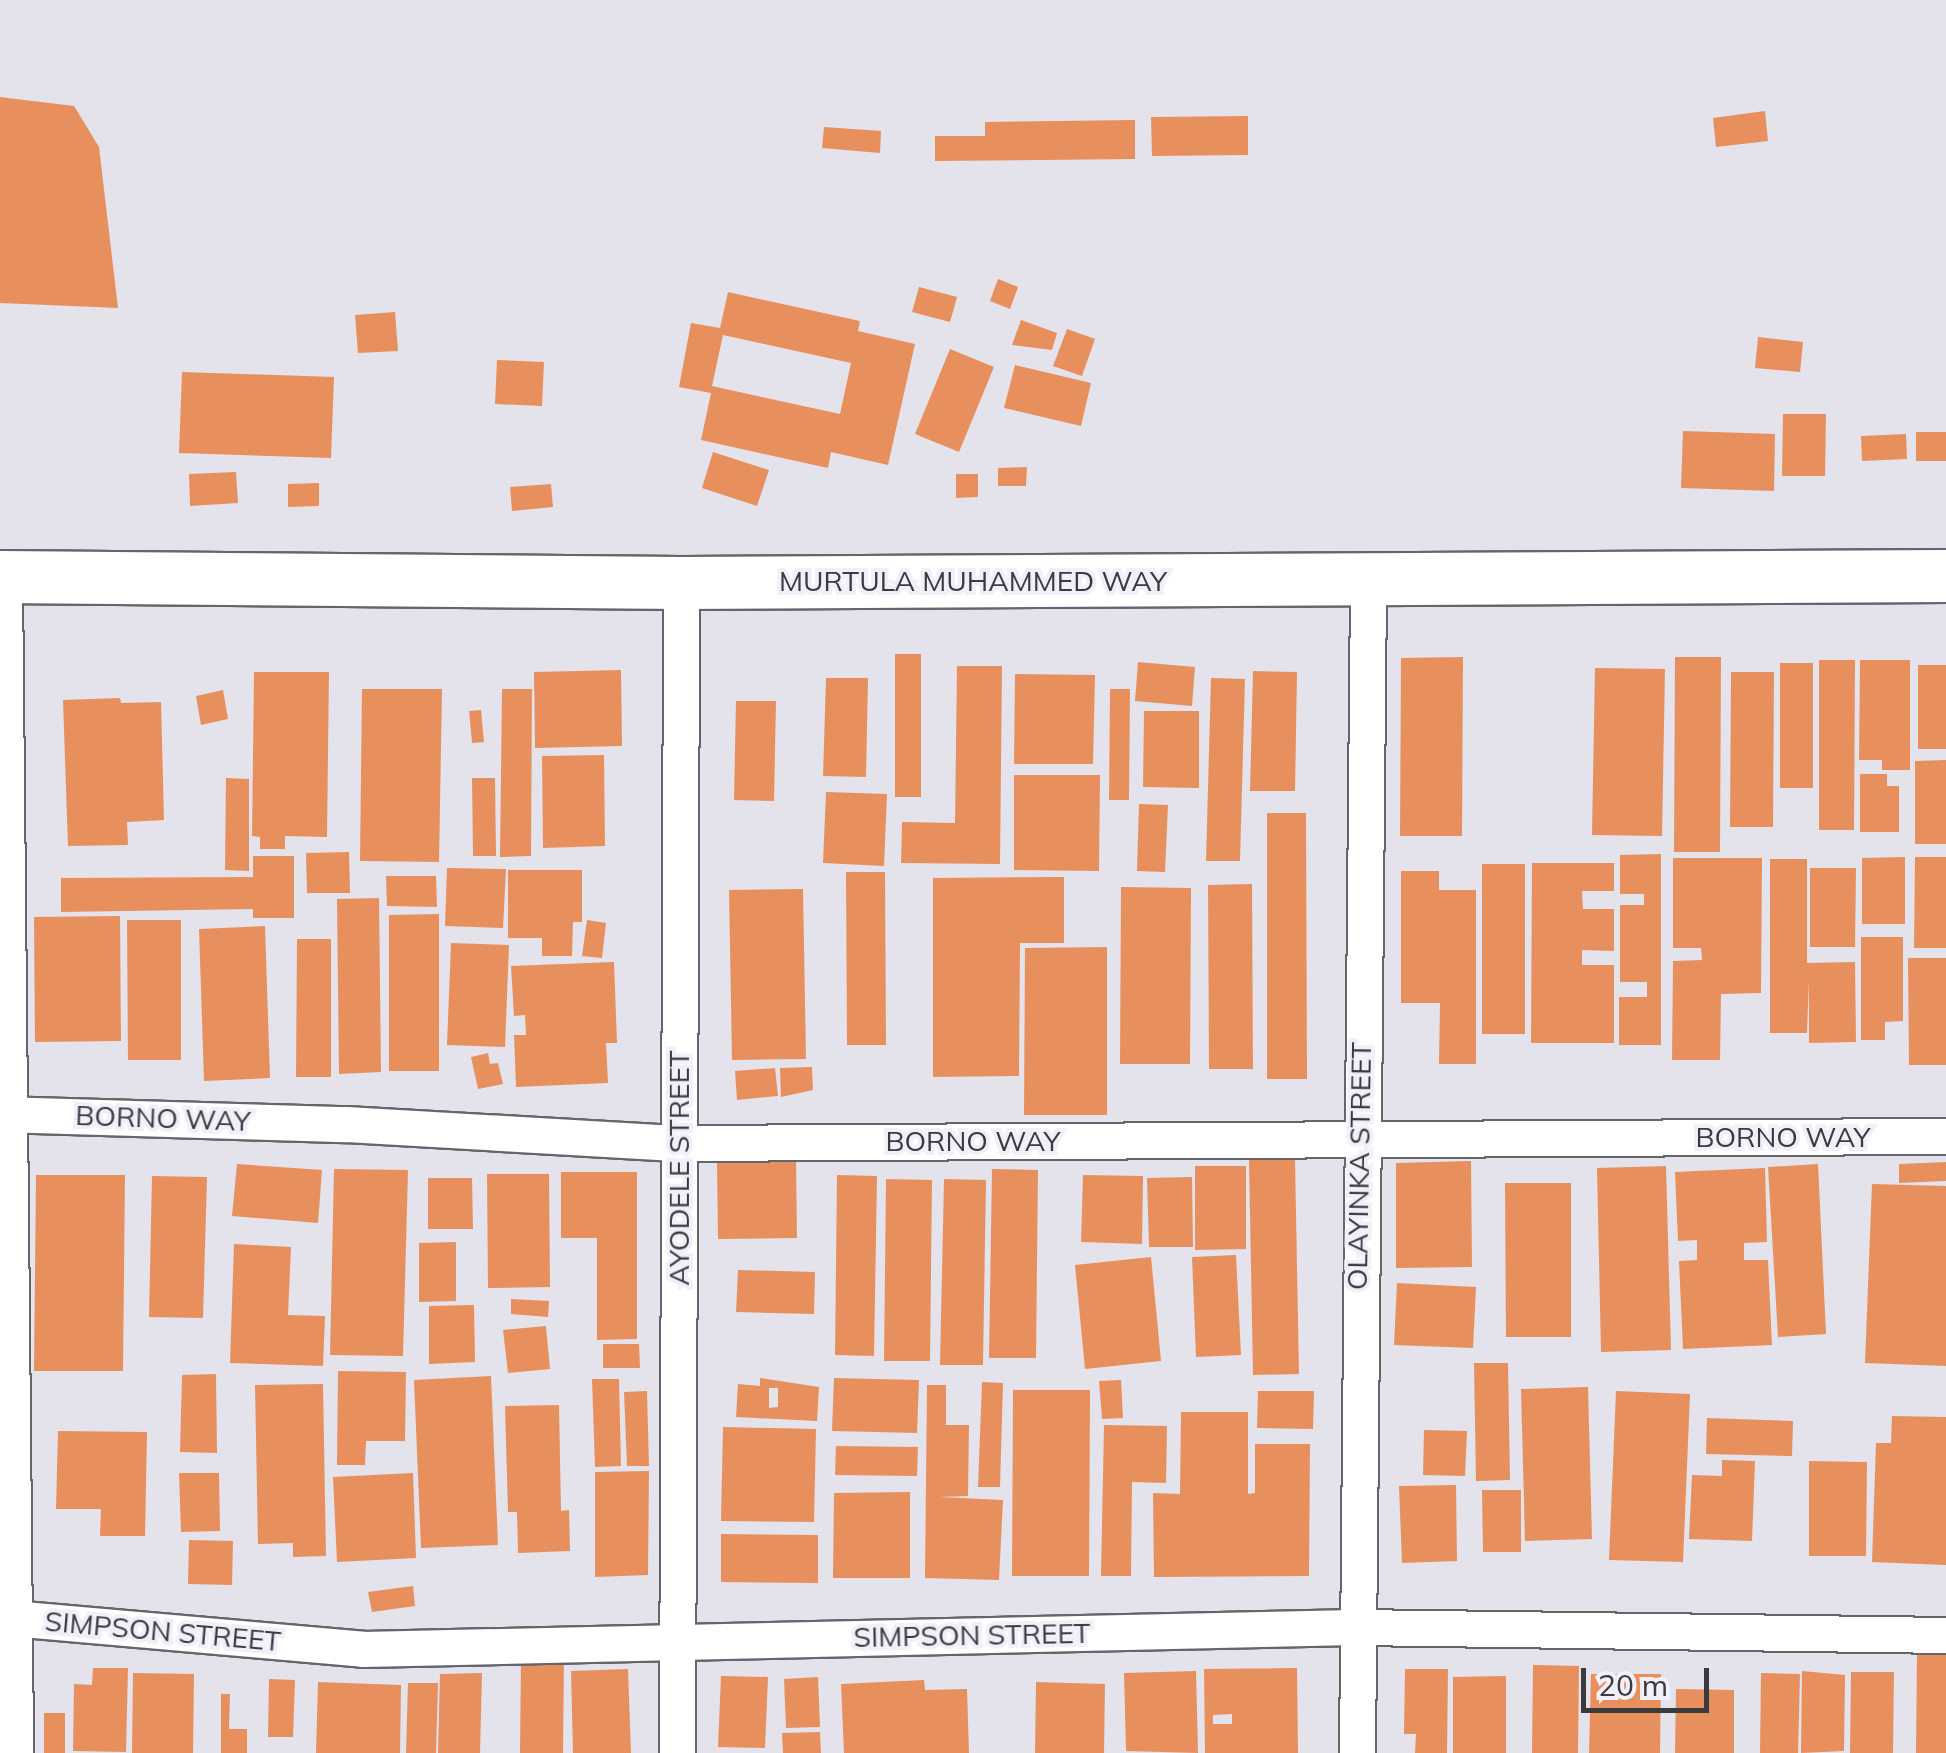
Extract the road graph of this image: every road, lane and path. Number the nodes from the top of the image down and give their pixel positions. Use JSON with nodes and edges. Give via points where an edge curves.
{"nodes":[{"id":1,"x":1946,"y":576,"type":"edge"},
{"id":2,"x":2,"y":577,"type":"edge"},
{"id":3,"x":1368,"y":578,"type":"junction"},
{"id":4,"x":681,"y":583,"type":"junction"},
{"id":5,"x":5,"y":1114,"type":"edge"},
{"id":6,"x":1946,"y":1136,"type":"edge"},
{"id":7,"x":1359,"y":1139,"type":"junction"},
{"id":8,"x":679,"y":1143,"type":"junction"},
{"id":9,"x":7,"y":1617,"type":"edge"},
{"id":10,"x":1354,"y":1627,"type":"junction"},
{"id":11,"x":1946,"y":1635,"type":"edge"},
{"id":12,"x":675,"y":1640,"type":"junction"},
{"id":13,"x":15,"y":1753,"type":"edge"},
{"id":14,"x":677,"y":1753,"type":"edge"},
{"id":15,"x":1357,"y":1753,"type":"edge"}],
"edges":[{"from":1,"to":3,"type":"main road","name":"MURTULA MUHAMMED WAY"},
{"from":2,"to":4,"type":"main road","name":"MURTULA MUHAMMED WAY"},
{"from":2,"to":5,"type":"street"},
{"from":3,"to":4,"type":"main road","name":"MURTULA MUHAMMED WAY"},
{"from":3,"to":7,"type":"street","name":"OLAYINKA STREET"},
{"from":4,"to":8,"type":"street","name":"AYODELE STREET"},
{"from":5,"to":8,"type":"street","name":"BORNO WAY"},
{"from":5,"to":9,"type":"street"},
{"from":6,"to":7,"type":"street","name":"BORNO WAY"},
{"from":7,"to":8,"type":"street","name":"BORNO WAY"},
{"from":7,"to":10,"type":"street","name":"OLAYINKA STREET"},
{"from":8,"to":12,"type":"street","name":"AYODELE STREET"},
{"from":9,"to":12,"type":"street","name":"SIMPSON STREET","via":[[363,1648]]},
{"from":9,"to":13,"type":"street"},
{"from":10,"to":11,"type":"street","name":"SIMPSON STREET"},
{"from":10,"to":12,"type":"street","name":"SIMPSON STREET"},
{"from":10,"to":15,"type":"street","name":"OLAYINKA STREET"},
{"from":12,"to":14,"type":"street","name":"AYODELE STREET"}]}
